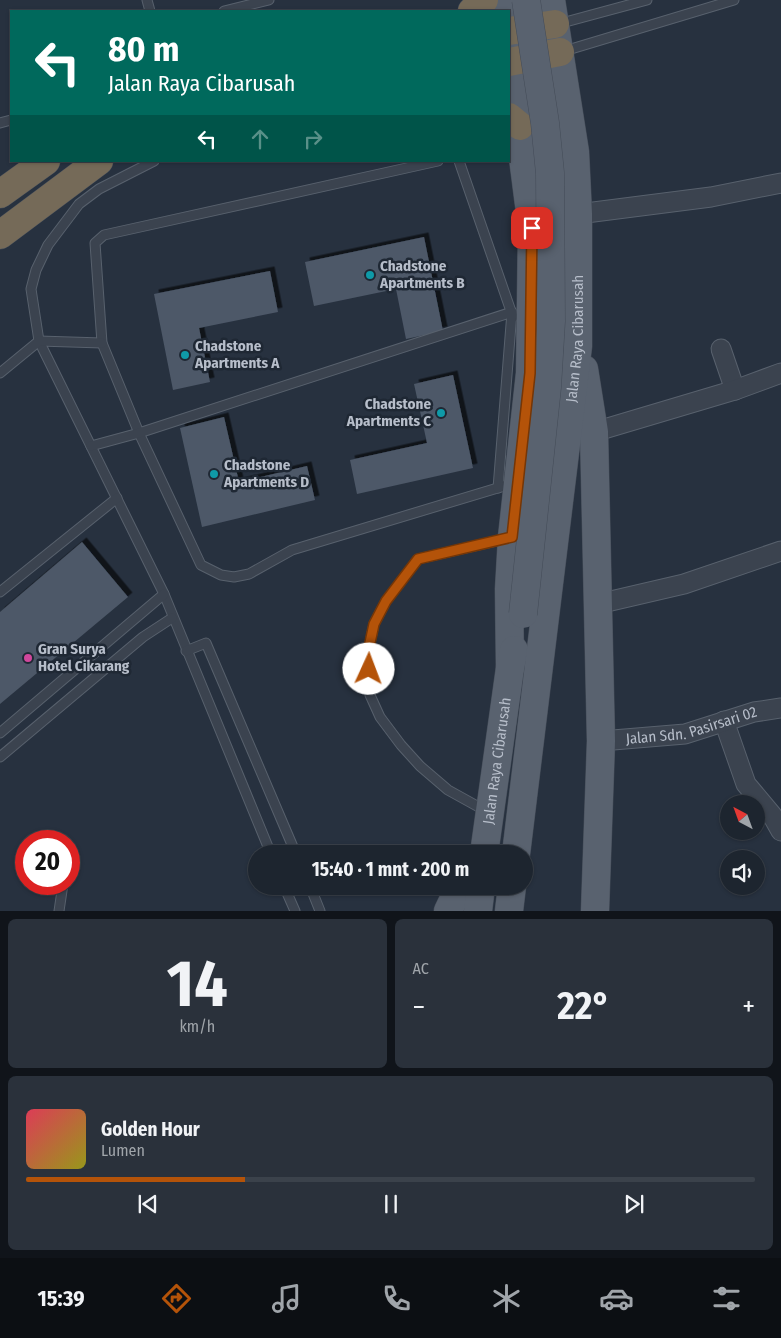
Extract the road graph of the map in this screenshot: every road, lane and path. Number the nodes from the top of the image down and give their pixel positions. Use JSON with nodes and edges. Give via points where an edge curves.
{"nodes":[{"id":1,"x":269,"y":0,"type":"edge"},
{"id":2,"x":484,"y":0,"type":"edge"},
{"id":3,"x":647,"y":0,"type":"edge"},
{"id":4,"x":734,"y":0,"type":"edge"},
{"id":5,"x":544,"y":5,"type":"edge"},
{"id":6,"x":228,"y":10,"type":"edge"},
{"id":7,"x":473,"y":10,"type":"edge"},
{"id":8,"x":510,"y":18,"type":"edge"},
{"id":9,"x":510,"y":30,"type":"edge"},
{"id":10,"x":560,"y":52,"type":"junction"},
{"id":11,"x":510,"y":57,"type":"edge"},
{"id":12,"x":510,"y":66,"type":"edge"},
{"id":13,"x":567,"y":95,"type":"junction"},
{"id":14,"x":517,"y":130,"type":"edge"},
{"id":15,"x":45,"y":162,"type":"edge"},
{"id":16,"x":98,"y":162,"type":"edge"},
{"id":17,"x":152,"y":162,"type":"edge"},
{"id":18,"x":433,"y":162,"type":"edge"},
{"id":19,"x":459,"y":162,"type":"edge"},
{"id":20,"x":781,"y":183,"type":"edge"},
{"id":21,"x":0,"y":194,"type":"edge"},
{"id":22,"x":578,"y":214,"type":"junction"},
{"id":23,"x":10,"y":227,"type":"edge"},
{"id":24,"x":0,"y":248,"type":"edge"},
{"id":25,"x":512,"y":312,"type":"junction"},
{"id":26,"x":39,"y":341,"type":"junction"},
{"id":27,"x":102,"y":343,"type":"junction"},
{"id":28,"x":578,"y":346,"type":"junction"},
{"id":29,"x":721,"y":349,"type":"dead end"},
{"id":30,"x":0,"y":373,"type":"edge"},
{"id":31,"x":530,"y":373,"type":"junction"},
{"id":32,"x":781,"y":373,"type":"edge"},
{"id":33,"x":735,"y":390,"type":"junction"},
{"id":34,"x":594,"y":432,"type":"junction"},
{"id":35,"x":139,"y":433,"type":"junction"},
{"id":36,"x":92,"y":446,"type":"junction"},
{"id":37,"x":508,"y":485,"type":"junction"},
{"id":38,"x":117,"y":498,"type":"junction"},
{"id":39,"x":512,"y":537,"type":"junction"},
{"id":40,"x":781,"y":552,"type":"edge"},
{"id":41,"x":0,"y":592,"type":"edge"},
{"id":42,"x":164,"y":594,"type":"junction"},
{"id":43,"x":598,"y":604,"type":"junction"},
{"id":44,"x":528,"y":613,"type":"junction"},
{"id":45,"x":172,"y":618,"type":"junction"},
{"id":46,"x":186,"y":651,"type":"junction"},
{"id":47,"x":510,"y":668,"type":"junction"},
{"id":48,"x":538,"y":678,"type":"junction"},
{"id":49,"x":781,"y":708,"type":"edge"},
{"id":50,"x":724,"y":721,"type":"junction"},
{"id":51,"x":13,"y":722,"type":"junction"},
{"id":52,"x":0,"y":733,"type":"edge"},
{"id":53,"x":25,"y":736,"type":"junction"},
{"id":54,"x":601,"y":742,"type":"junction"},
{"id":55,"x":0,"y":757,"type":"edge"},
{"id":56,"x":491,"y":814,"type":"junction"},
{"id":57,"x":781,"y":831,"type":"edge"},
{"id":58,"x":267,"y":845,"type":"edge"},
{"id":59,"x":292,"y":845,"type":"edge"},
{"id":60,"x":486,"y":845,"type":"edge"},
{"id":61,"x":517,"y":845,"type":"edge"},
{"id":62,"x":61,"y":895,"type":"edge"},
{"id":63,"x":288,"y":895,"type":"edge"},
{"id":64,"x":314,"y":895,"type":"edge"},
{"id":65,"x":456,"y":895,"type":"edge"},
{"id":66,"x":480,"y":895,"type":"edge"},
{"id":67,"x":511,"y":895,"type":"edge"},
{"id":68,"x":59,"y":910,"type":"edge"},
{"id":69,"x":295,"y":910,"type":"edge"},
{"id":70,"x":320,"y":910,"type":"edge"},
{"id":71,"x":448,"y":910,"type":"edge"},
{"id":72,"x":478,"y":910,"type":"edge"},
{"id":73,"x":509,"y":910,"type":"edge"},
{"id":74,"x":595,"y":910,"type":"edge"}],
"edges":[{"from":1,"to":6,"type":"lane"},
{"from":2,"to":7,"type":"highway"},
{"from":3,"to":5,"type":"lane"},
{"from":4,"to":10,"type":"lane"},
{"from":5,"to":8,"type":"main road","via":[[543,14],[530,21]]},
{"from":5,"to":9,"type":"highway"},
{"from":5,"to":10,"type":"main road","name":"Jalan Raya Cibarusah"},
{"from":5,"to":44,"type":"main road","name":"Jalan Raya Cibarusah","bridge":true,"via":[[551,321]]},
{"from":10,"to":11,"type":"highway"},
{"from":10,"to":13,"type":"main road","name":"Jalan Raya Cibarusah"},
{"from":12,"to":14,"type":"main road","name":"Jalan Raya Cibarusah"},
{"from":13,"to":14,"type":"main road","via":[[555,85],[540,83],[526,88]]},
{"from":13,"to":22,"type":"main road","name":"Jalan Raya Cibarusah","via":[[575,152]]},
{"from":14,"to":31,"type":"main road","name":"Jalan Raya Cibarusah","via":[[532,228]]},
{"from":15,"to":21,"type":"highway"},
{"from":16,"to":23,"type":"highway"},
{"from":17,"to":26,"type":"lane","via":[[99,189],[79,204],[48,245],[31,289]]},
{"from":18,"to":27,"type":"lane","via":[[104,234],[95,243]]},
{"from":19,"to":25,"type":"lane"},
{"from":20,"to":22,"type":"street","via":[[711,197]]},
{"from":22,"to":28,"type":"main road","name":"Jalan Raya Cibarusah"},
{"from":23,"to":24,"type":"highway"},
{"from":25,"to":31,"type":"lane"},
{"from":25,"to":35,"type":"lane"},
{"from":25,"to":37,"type":"lane"},
{"from":26,"to":27,"type":"lane"},
{"from":26,"to":30,"type":"lane"},
{"from":26,"to":36,"type":"lane"},
{"from":27,"to":35,"type":"lane"},
{"from":28,"to":34,"type":"main road"},
{"from":28,"to":48,"type":"main road","name":"Jalan Raya Cibarusah"},
{"from":29,"to":33,"type":"street"},
{"from":31,"to":37,"type":"main road","name":"Jalan Raya Cibarusah"},
{"from":32,"to":33,"type":"street"},
{"from":33,"to":34,"type":"street"},
{"from":34,"to":43,"type":"main road"},
{"from":35,"to":36,"type":"lane"},
{"from":35,"to":37,"type":"lane","via":[[201,565],[221,575],[234,577],[248,574],[292,550]]},
{"from":36,"to":38,"type":"lane"},
{"from":37,"to":39,"type":"main road","name":"Jalan Raya Cibarusah"},
{"from":38,"to":41,"type":"lane"},
{"from":38,"to":42,"type":"lane"},
{"from":39,"to":47,"type":"main road","name":"Jalan Raya Cibarusah"},
{"from":39,"to":56,"type":"lane","via":[[418,559],[386,601],[374,624],[368,652],[370,695],[380,717],[401,745],[448,790]]},
{"from":40,"to":43,"type":"street","via":[[684,584]]},
{"from":42,"to":45,"type":"lane"},
{"from":42,"to":51,"type":"lane"},
{"from":43,"to":54,"type":"main road"},
{"from":44,"to":47,"type":"main road","name":"Jalan Raya Cibarusah"},
{"from":44,"to":48,"type":"main road","name":"Jalan Raya Cibarusah"},
{"from":45,"to":46,"type":"lane"},
{"from":45,"to":53,"type":"lane","via":[[143,637]]},
{"from":46,"to":58,"type":"lane"},
{"from":46,"to":59,"type":"lane","via":[[206,643]]},
{"from":47,"to":56,"type":"main road","name":"Jalan Raya Cibarusah"},
{"from":48,"to":61,"type":"main road","name":"Jalan Raya Cibarusah"},
{"from":49,"to":50,"type":"street","name":"Jalan Sdn. Pasirsari 02"},
{"from":50,"to":54,"type":"street","name":"Jalan Sdn. Pasirsari 02","via":[[685,734]]},
{"from":50,"to":57,"type":"street","via":[[746,784]]},
{"from":51,"to":52,"type":"lane"},
{"from":51,"to":53,"type":"lane"},
{"from":53,"to":55,"type":"lane"},
{"from":54,"to":74,"type":"main road"},
{"from":56,"to":60,"type":"main road","name":"Jalan Raya Cibarusah"},
{"from":62,"to":68,"type":"lane"},
{"from":63,"to":69,"type":"lane"},
{"from":64,"to":70,"type":"lane"},
{"from":65,"to":71,"type":"main road"},
{"from":66,"to":72,"type":"main road"},
{"from":67,"to":73,"type":"main road"}]}
